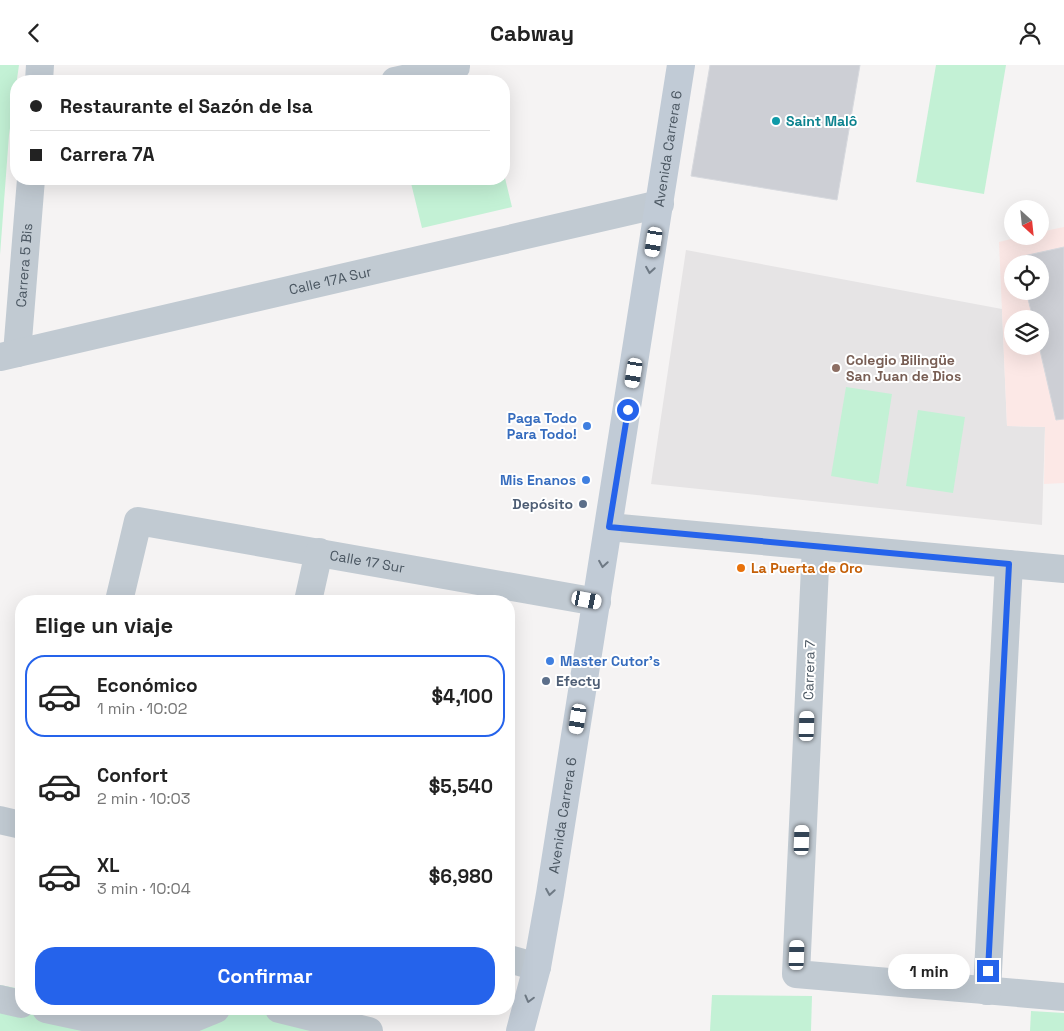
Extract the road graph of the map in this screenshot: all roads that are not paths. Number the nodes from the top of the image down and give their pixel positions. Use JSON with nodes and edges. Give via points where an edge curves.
{"nodes":[{"id":1,"x":681,"y":65,"type":"edge"},
{"id":2,"x":456,"y":66,"type":"edge"},
{"id":3,"x":419,"y":75,"type":"edge"},
{"id":4,"x":30,"y":185,"type":"edge"},
{"id":5,"x":660,"y":204,"type":"junction"},
{"id":6,"x":9,"y":355,"type":"edge"},
{"id":7,"x":609,"y":527,"type":"junction"},
{"id":8,"x":816,"y":546,"type":"junction"},
{"id":9,"x":319,"y":552,"type":"junction"},
{"id":10,"x":1009,"y":564,"type":"junction"},
{"id":11,"x":1064,"y":569,"type":"edge"},
{"id":12,"x":120,"y":595,"type":"edge"},
{"id":13,"x":309,"y":595,"type":"edge"},
{"id":14,"x":597,"y":601,"type":"junction"},
{"id":15,"x":0,"y":819,"type":"edge"},
{"id":16,"x":15,"y":823,"type":"edge"},
{"id":17,"x":515,"y":961,"type":"edge"},
{"id":18,"x":537,"y":967,"type":"junction"},
{"id":19,"x":987,"y":991,"type":"junction"},
{"id":20,"x":1064,"y":997,"type":"edge"},
{"id":21,"x":0,"y":999,"type":"edge"},
{"id":22,"x":15,"y":1003,"type":"edge"},
{"id":23,"x":74,"y":1015,"type":"edge"},
{"id":24,"x":201,"y":1015,"type":"edge"},
{"id":25,"x":304,"y":1015,"type":"edge"},
{"id":26,"x":369,"y":1031,"type":"edge"},
{"id":27,"x":520,"y":1031,"type":"edge"}],
"edges":[{"from":1,"to":5,"type":"main road","name":"Avenida Carrera 6"},
{"from":2,"to":3,"type":"street"},
{"from":4,"to":6,"type":"street","name":"Carrera 5 Bis"},
{"from":5,"to":6,"type":"street","name":"Calle 17A Sur"},
{"from":5,"to":7,"type":"main road","name":"Avenida Carrera 6","one_way":true},
{"from":7,"to":8,"type":"street"},
{"from":7,"to":14,"type":"main road","name":"Avenida Carrera 6","one_way":true},
{"from":8,"to":10,"type":"street"},
{"from":8,"to":19,"type":"street","name":"Carrera 7","via":[[796,974]]},
{"from":9,"to":12,"type":"street","name":"Calle 17 Sur","via":[[138,521]]},
{"from":9,"to":13,"type":"street"},
{"from":9,"to":14,"type":"street","name":"Calle 17 Sur"},
{"from":10,"to":11,"type":"street"},
{"from":10,"to":19,"type":"street"},
{"from":14,"to":18,"type":"main road","name":"Avenida Carrera 6","one_way":true},
{"from":15,"to":16,"type":"street"},
{"from":17,"to":18,"type":"street"},
{"from":18,"to":27,"type":"main road","name":"Avenida Carrera 6","one_way":true},
{"from":19,"to":20,"type":"street"},
{"from":21,"to":22,"type":"street"},
{"from":23,"to":24,"type":"street","via":[[125,1026],[170,1028]]},
{"from":25,"to":26,"type":"street"}]}
